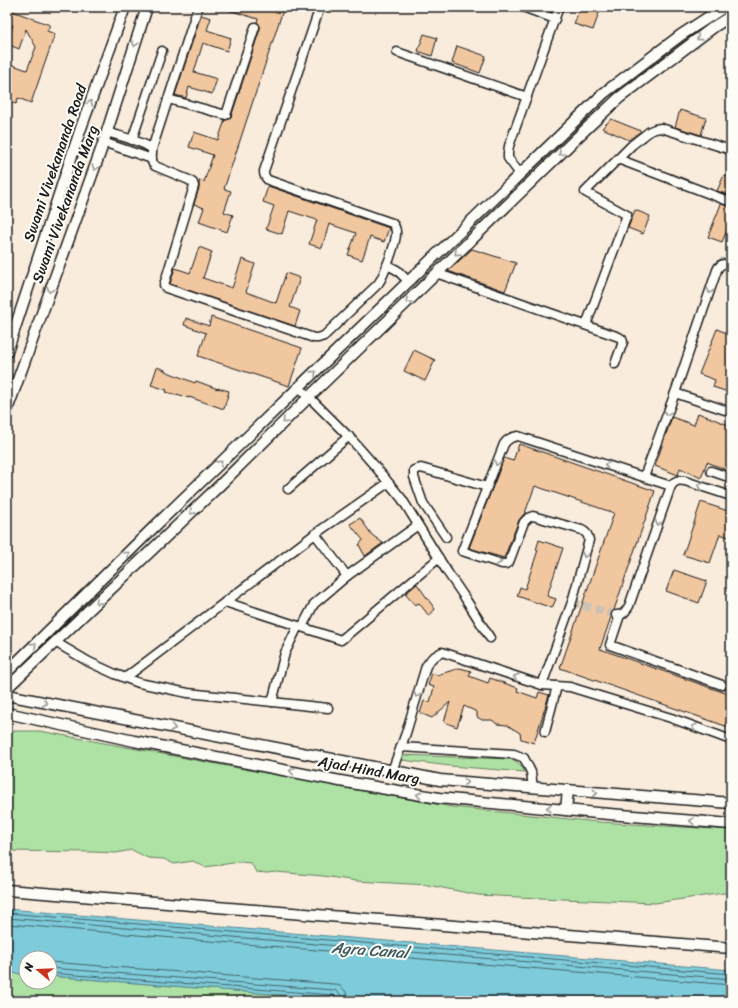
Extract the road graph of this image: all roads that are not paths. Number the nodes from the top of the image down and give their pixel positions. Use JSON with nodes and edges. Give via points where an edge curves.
{"nodes":[{"id":1,"x":125,"y":7,"type":"edge"},
{"id":2,"x":147,"y":7,"type":"edge"},
{"id":3,"x":198,"y":7,"type":"edge"},
{"id":4,"x":320,"y":7,"type":"edge"},
{"id":5,"x":523,"y":7,"type":"edge"},
{"id":6,"x":559,"y":7,"type":"edge"},
{"id":7,"x":724,"y":7,"type":"edge"},
{"id":8,"x":731,"y":16,"type":"edge"},
{"id":9,"x":555,"y":19,"type":"junction"},
{"id":10,"x":255,"y":27,"type":"dead end"},
{"id":11,"x":162,"y":51,"type":"dead end"},
{"id":12,"x":397,"y":52,"type":"dead end"},
{"id":13,"x":527,"y":97,"type":"junction"},
{"id":14,"x":168,"y":99,"type":"junction"},
{"id":15,"x":107,"y":132,"type":"junction"},
{"id":16,"x":132,"y":140,"type":"junction"},
{"id":17,"x":103,"y":142,"type":"junction"},
{"id":18,"x":152,"y":149,"type":"junction"},
{"id":19,"x":731,"y":150,"type":"edge"},
{"id":20,"x":152,"y":158,"type":"junction"},
{"id":21,"x":618,"y":159,"type":"junction"},
{"id":22,"x":520,"y":174,"type":"junction"},
{"id":23,"x":731,"y":202,"type":"edge"},
{"id":24,"x":467,"y":226,"type":"junction"},
{"id":25,"x":473,"y":237,"type":"junction"},
{"id":26,"x":387,"y":265,"type":"junction"},
{"id":27,"x":731,"y":265,"type":"edge"},
{"id":28,"x":436,"y":274,"type":"junction"},
{"id":29,"x":409,"y":282,"type":"junction"},
{"id":30,"x":586,"y":325,"type":"junction"},
{"id":31,"x":7,"y":352,"type":"edge"},
{"id":32,"x":615,"y":364,"type":"dead end"},
{"id":33,"x":299,"y":387,"type":"junction"},
{"id":34,"x":675,"y":393,"type":"junction"},
{"id":35,"x":309,"y":397,"type":"junction"},
{"id":36,"x":7,"y":410,"type":"edge"},
{"id":37,"x":731,"y":412,"type":"edge"},
{"id":38,"x":349,"y":436,"type":"junction"},
{"id":39,"x":711,"y":471,"type":"dead end"},
{"id":40,"x":644,"y":477,"type":"junction"},
{"id":41,"x":731,"y":478,"type":"edge"},
{"id":42,"x":388,"y":483,"type":"junction"},
{"id":43,"x":671,"y":486,"type":"junction"},
{"id":44,"x":487,"y":487,"type":"junction"},
{"id":45,"x":288,"y":489,"type":"dead end"},
{"id":46,"x":731,"y":496,"type":"edge"},
{"id":47,"x":418,"y":525,"type":"junction"},
{"id":48,"x":315,"y":534,"type":"junction"},
{"id":49,"x":446,"y":537,"type":"dead end"},
{"id":50,"x":439,"y":558,"type":"junction"},
{"id":51,"x":347,"y":576,"type":"junction"},
{"id":52,"x":225,"y":602,"type":"junction"},
{"id":53,"x":300,"y":626,"type":"junction"},
{"id":54,"x":490,"y":638,"type":"dead end"},
{"id":55,"x":55,"y":642,"type":"junction"},
{"id":56,"x":7,"y":672,"type":"edge"},
{"id":57,"x":125,"y":678,"type":"junction"},
{"id":58,"x":542,"y":685,"type":"junction"},
{"id":59,"x":722,"y":685,"type":"dead end"},
{"id":60,"x":557,"y":686,"type":"junction"},
{"id":61,"x":7,"y":688,"type":"edge"},
{"id":62,"x":7,"y":695,"type":"edge"},
{"id":63,"x":272,"y":702,"type":"junction"},
{"id":64,"x":328,"y":708,"type":"dead end"},
{"id":65,"x":7,"y":713,"type":"edge"},
{"id":66,"x":545,"y":732,"type":"dead end"},
{"id":67,"x":731,"y":740,"type":"edge"},
{"id":68,"x":401,"y":747,"type":"junction"},
{"id":69,"x":392,"y":770,"type":"junction"},
{"id":70,"x":533,"y":788,"type":"junction"},
{"id":71,"x":568,"y":790,"type":"junction"},
{"id":72,"x":731,"y":803,"type":"edge"},
{"id":73,"x":566,"y":810,"type":"junction"},
{"id":74,"x":731,"y":824,"type":"edge"},
{"id":75,"x":7,"y":890,"type":"edge"},
{"id":76,"x":731,"y":948,"type":"edge"}],
"edges":[{"from":31,"to":1,"type":"street","name":"Swami Vivekananda Road","one_way":true},
{"from":2,"to":15,"type":"street","name":"Swami Vivekananda Marg","one_way":true},
{"from":3,"to":14,"type":"street"},
{"from":4,"to":26,"type":"street","via":[[264,171],[265,178],[392,223],[395,226],[396,238]]},
{"from":5,"to":9,"type":"street"},
{"from":6,"to":9,"type":"street"},
{"from":7,"to":22,"type":"street","via":[[681,35],[604,93]]},
{"from":8,"to":25,"type":"street","one_way":true,"via":[[619,98]]},
{"from":9,"to":13,"type":"street"},
{"from":10,"to":14,"type":"street","via":[[226,115]]},
{"from":11,"to":16,"type":"street"},
{"from":12,"to":13,"type":"street"},
{"from":13,"to":22,"type":"street","via":[[508,153],[508,158]]},
{"from":14,"to":18,"type":"street"},
{"from":15,"to":16,"type":"street"},
{"from":15,"to":17,"type":"street","name":"Swami Vivekananda Marg"},
{"from":16,"to":18,"type":"street"},
{"from":17,"to":20,"type":"street"},
{"from":17,"to":36,"type":"street","name":"Swami Vivekananda Marg","one_way":true},
{"from":18,"to":20,"type":"street"},
{"from":19,"to":21,"type":"street","via":[[655,128]]},
{"from":20,"to":26,"type":"street","via":[[155,166],[189,180],[194,186],[164,285],[168,289],[318,338],[324,336],[378,284]]},
{"from":21,"to":23,"type":"street"},
{"from":21,"to":30,"type":"street","via":[[585,192],[627,215]]},
{"from":22,"to":24,"type":"street"},
{"from":24,"to":25,"type":"street"},
{"from":24,"to":29,"type":"street"},
{"from":25,"to":28,"type":"street","one_way":true},
{"from":26,"to":29,"type":"street","via":[[397,270]]},
{"from":27,"to":34,"type":"street","one_way":true,"via":[[723,264],[717,270]]},
{"from":28,"to":30,"type":"street"},
{"from":28,"to":35,"type":"street","one_way":true},
{"from":33,"to":29,"type":"street","one_way":true},
{"from":30,"to":32,"type":"street","via":[[622,339],[623,346]]},
{"from":33,"to":35,"type":"street"},
{"from":56,"to":33,"type":"street","one_way":true},
{"from":34,"to":37,"type":"street"},
{"from":34,"to":40,"type":"street","one_way":true},
{"from":35,"to":38,"type":"street"},
{"from":35,"to":55,"type":"street","one_way":true},
{"from":38,"to":42,"type":"street"},
{"from":38,"to":45,"type":"street"},
{"from":39,"to":41,"type":"street"},
{"from":40,"to":43,"type":"street"},
{"from":40,"to":44,"type":"street","one_way":true,"via":[[518,436],[507,439]]},
{"from":42,"to":47,"type":"street"},
{"from":42,"to":48,"type":"street"},
{"from":46,"to":43,"type":"street","one_way":true,"via":[[685,481],[679,480]]},
{"from":43,"to":59,"type":"street","one_way":true,"via":[[629,606],[625,612],[618,615],[610,645]]},
{"from":44,"to":49,"type":"street","via":[[421,468],[414,470],[423,503]]},
{"from":44,"to":58,"type":"street","one_way":true,"via":[[462,551],[506,564],[524,522],[533,516],[582,530],[588,535],[589,540],[572,602]]},
{"from":47,"to":50,"type":"street"},
{"from":47,"to":51,"type":"street"},
{"from":48,"to":51,"type":"street"},
{"from":48,"to":52,"type":"street"},
{"from":50,"to":53,"type":"street","via":[[341,640]]},
{"from":50,"to":54,"type":"street"},
{"from":51,"to":53,"type":"street","via":[[314,604]]},
{"from":52,"to":53,"type":"street"},
{"from":52,"to":57,"type":"street"},
{"from":53,"to":63,"type":"street","via":[[285,653]]},
{"from":55,"to":57,"type":"street","via":[[89,662]]},
{"from":55,"to":61,"type":"street"},
{"from":57,"to":63,"type":"street","via":[[140,684],[188,693]]},
{"from":58,"to":60,"type":"street"},
{"from":58,"to":68,"type":"street","one_way":true,"via":[[442,652],[432,658],[426,666]]},
{"from":60,"to":66,"type":"street"},
{"from":67,"to":60,"type":"street","one_way":true,"via":[[671,718],[570,687]]},
{"from":62,"to":69,"type":"street","one_way":true},
{"from":63,"to":64,"type":"street"},
{"from":73,"to":65,"type":"street","name":"Ajad Hind Marg","one_way":true,"via":[[431,797],[134,741]]},
{"from":68,"to":69,"type":"street"},
{"from":68,"to":70,"type":"street","via":[[514,754],[524,758],[531,772]]},
{"from":69,"to":70,"type":"street","one_way":true,"via":[[440,780]]},
{"from":70,"to":71,"type":"street"},
{"from":71,"to":72,"type":"street","one_way":true},
{"from":71,"to":73,"type":"street"},
{"from":74,"to":73,"type":"street","name":"Ajad Hind Marg","one_way":true},
{"from":75,"to":76,"type":"street"}]}
